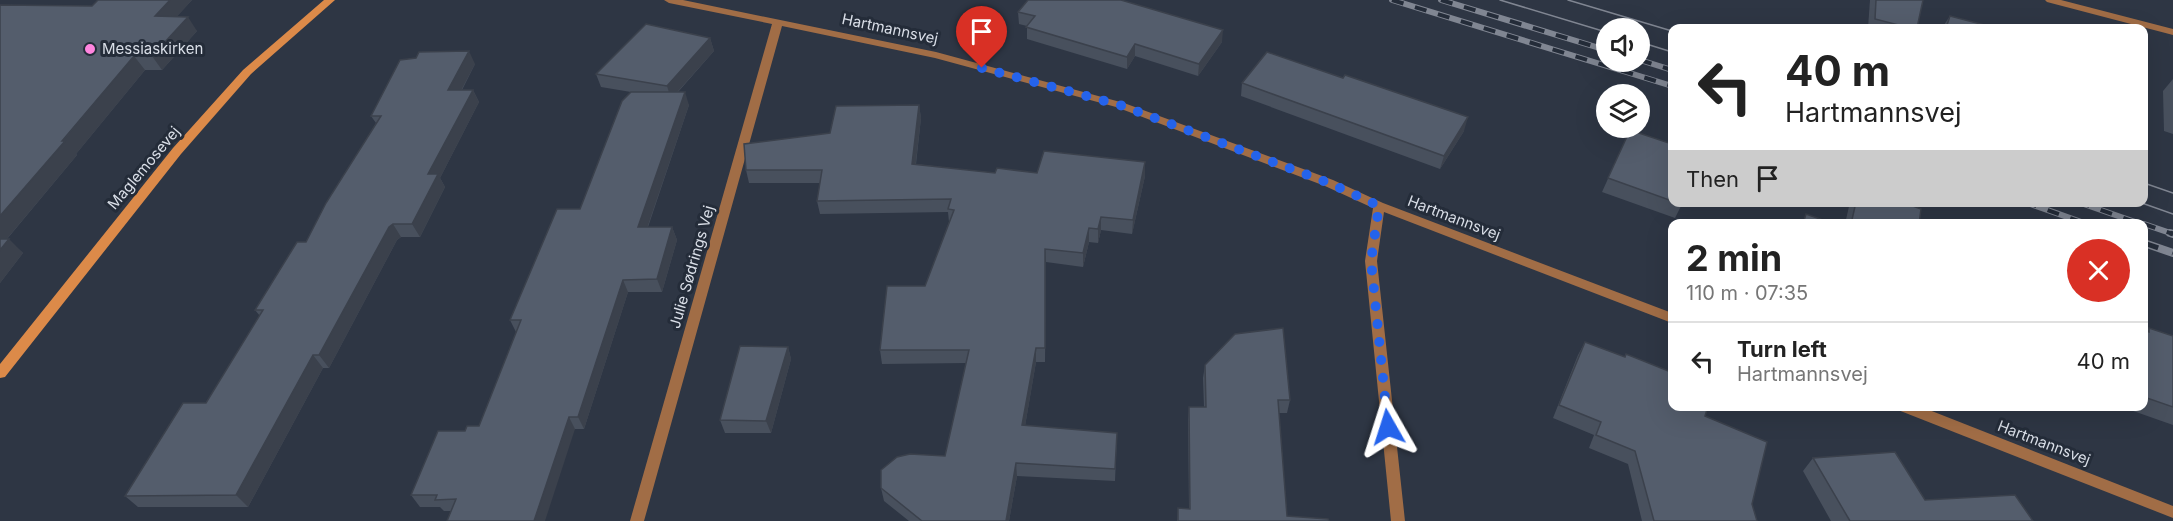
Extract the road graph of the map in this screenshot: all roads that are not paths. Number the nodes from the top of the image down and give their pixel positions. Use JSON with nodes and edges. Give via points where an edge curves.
{"nodes":[{"id":1,"x":330,"y":0,"type":"edge"},
{"id":2,"x":669,"y":0,"type":"edge"},
{"id":3,"x":2050,"y":0,"type":"edge"},
{"id":4,"x":778,"y":22,"type":"junction"},
{"id":5,"x":2139,"y":24,"type":"edge"},
{"id":6,"x":2148,"y":26,"type":"edge"},
{"id":7,"x":2173,"y":33,"type":"edge"},
{"id":8,"x":1379,"y":206,"type":"junction"},
{"id":9,"x":1668,"y":316,"type":"edge"},
{"id":10,"x":0,"y":373,"type":"edge"},
{"id":11,"x":1916,"y":411,"type":"edge"},
{"id":12,"x":2173,"y":512,"type":"edge"},
{"id":13,"x":637,"y":521,"type":"edge"},
{"id":14,"x":1398,"y":521,"type":"edge"}],
"edges":[{"from":1,"to":10,"type":"street","name":"Maglemosevej","via":[[247,72],[193,133]]},
{"from":2,"to":4,"type":"street","name":"Hartmannsvej"},
{"from":3,"to":5,"type":"street"},
{"from":4,"to":8,"type":"street","name":"Hartmannsvej","via":[[936,55],[1120,105],[1329,183]]},
{"from":4,"to":13,"type":"street","name":"Julie Sødrings Vej"},
{"from":6,"to":7,"type":"street"},
{"from":8,"to":9,"type":"street","name":"Hartmannsvej"},
{"from":8,"to":14,"type":"street","via":[[1371,261]]},
{"from":11,"to":12,"type":"street","name":"Hartmannsvej"}]}
